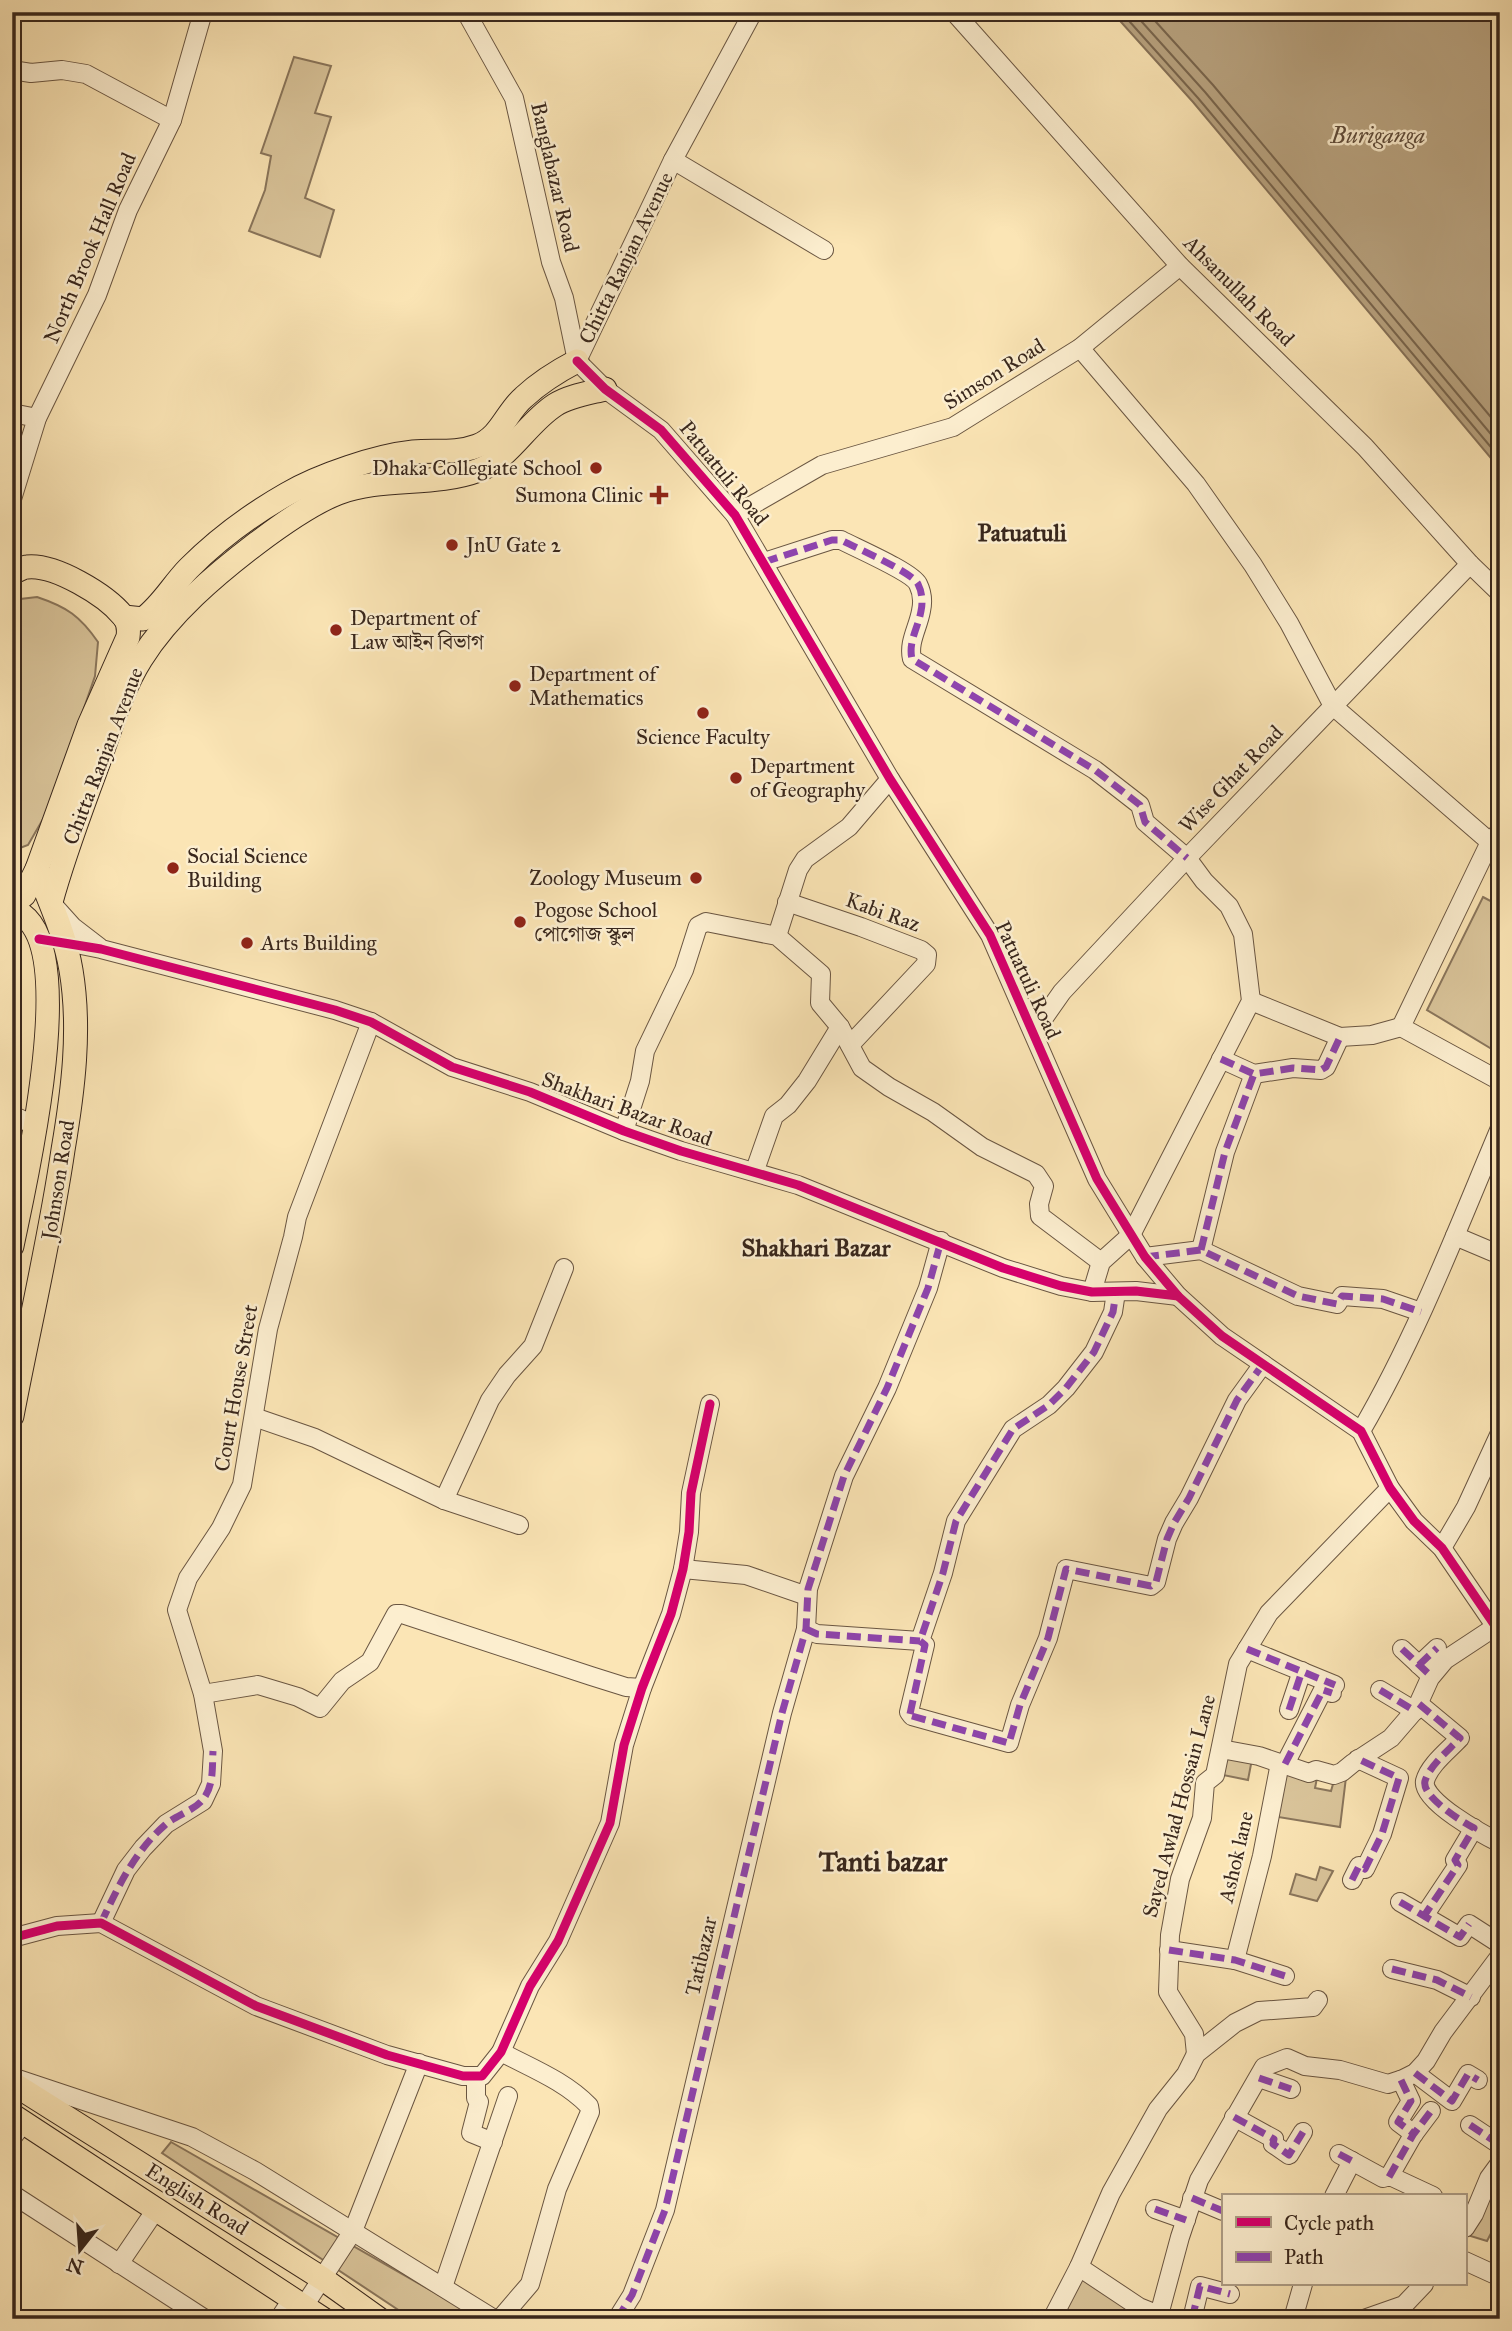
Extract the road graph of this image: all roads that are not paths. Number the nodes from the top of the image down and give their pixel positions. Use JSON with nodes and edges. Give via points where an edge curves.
{"nodes":[{"id":1,"x":203,"y":12,"type":"edge"},
{"id":2,"x":466,"y":12,"type":"edge"},
{"id":3,"x":753,"y":12,"type":"edge"},
{"id":4,"x":954,"y":12,"type":"edge"},
{"id":5,"x":12,"y":70,"type":"edge"},
{"id":6,"x":172,"y":120,"type":"junction"},
{"id":7,"x":673,"y":160,"type":"junction"},
{"id":8,"x":824,"y":250,"type":"dead end"},
{"id":9,"x":1180,"y":266,"type":"junction"},
{"id":10,"x":1080,"y":348,"type":"junction"},
{"id":11,"x":576,"y":361,"type":"junction"},
{"id":12,"x":605,"y":389,"type":"junction"},
{"id":13,"x":12,"y":412,"type":"edge"},
{"id":14,"x":37,"y":418,"type":"junction"},
{"id":15,"x":12,"y":436,"type":"edge"},
{"id":16,"x":27,"y":449,"type":"junction"},
{"id":17,"x":12,"y":499,"type":"edge"},
{"id":18,"x":735,"y":515,"type":"junction"},
{"id":19,"x":764,"y":562,"type":"junction"},
{"id":20,"x":1470,"y":564,"type":"junction"},
{"id":21,"x":12,"y":573,"type":"edge"},
{"id":22,"x":1500,"y":593,"type":"edge"},
{"id":23,"x":126,"y":627,"type":"junction"},
{"id":24,"x":149,"y":647,"type":"junction"},
{"id":25,"x":1332,"y":706,"type":"junction"},
{"id":26,"x":890,"y":779,"type":"junction"},
{"id":27,"x":1495,"y":836,"type":"edge"},
{"id":28,"x":1187,"y":859,"type":"junction"},
{"id":29,"x":37,"y":869,"type":"junction"},
{"id":30,"x":12,"y":877,"type":"edge"},
{"id":31,"x":51,"y":902,"type":"junction"},
{"id":32,"x":788,"y":902,"type":"junction"},
{"id":33,"x":12,"y":908,"type":"edge"},
{"id":34,"x":777,"y":936,"type":"junction"},
{"id":35,"x":39,"y":939,"type":"junction"},
{"id":36,"x":66,"y":942,"type":"junction"},
{"id":37,"x":101,"y":949,"type":"junction"},
{"id":38,"x":1251,"y":1002,"type":"junction"},
{"id":39,"x":371,"y":1022,"type":"junction"},
{"id":40,"x":840,"y":1027,"type":"junction"},
{"id":41,"x":1401,"y":1027,"type":"junction"},
{"id":42,"x":1034,"y":1031,"type":"junction"},
{"id":43,"x":1340,"y":1037,"type":"junction"},
{"id":44,"x":850,"y":1045,"type":"junction"},
{"id":45,"x":1221,"y":1059,"type":"junction"},
{"id":46,"x":1254,"y":1074,"type":"junction"},
{"id":47,"x":1500,"y":1081,"type":"edge"},
{"id":48,"x":12,"y":1115,"type":"edge"},
{"id":49,"x":34,"y":1125,"type":"junction"},
{"id":50,"x":1500,"y":1128,"type":"edge"},
{"id":51,"x":624,"y":1131,"type":"junction"},
{"id":52,"x":754,"y":1170,"type":"junction"},
{"id":53,"x":1131,"y":1235,"type":"junction"},
{"id":54,"x":1455,"y":1236,"type":"junction"},
{"id":55,"x":940,"y":1241,"type":"junction"},
{"id":56,"x":12,"y":1247,"type":"edge"},
{"id":57,"x":1201,"y":1250,"type":"junction"},
{"id":58,"x":1500,"y":1255,"type":"edge"},
{"id":59,"x":1145,"y":1257,"type":"junction"},
{"id":60,"x":1101,"y":1262,"type":"junction"},
{"id":61,"x":564,"y":1268,"type":"dead end"},
{"id":62,"x":1093,"y":1292,"type":"junction"},
{"id":63,"x":1116,"y":1292,"type":"junction"},
{"id":64,"x":1178,"y":1296,"type":"junction"},
{"id":65,"x":1421,"y":1312,"type":"junction"},
{"id":66,"x":1263,"y":1364,"type":"junction"},
{"id":67,"x":710,"y":1404,"type":"dead end"},
{"id":68,"x":12,"y":1416,"type":"edge"},
{"id":69,"x":254,"y":1418,"type":"junction"},
{"id":70,"x":1361,"y":1431,"type":"junction"},
{"id":71,"x":1500,"y":1433,"type":"edge"},
{"id":72,"x":1391,"y":1488,"type":"junction"},
{"id":73,"x":444,"y":1500,"type":"junction"},
{"id":74,"x":519,"y":1525,"type":"dead end"},
{"id":75,"x":1442,"y":1548,"type":"junction"},
{"id":76,"x":683,"y":1569,"type":"junction"},
{"id":77,"x":807,"y":1596,"type":"junction"},
{"id":78,"x":806,"y":1629,"type":"junction"},
{"id":79,"x":1497,"y":1630,"type":"edge"},
{"id":80,"x":920,"y":1641,"type":"junction"},
{"id":81,"x":1437,"y":1648,"type":"dead end"},
{"id":82,"x":1247,"y":1649,"type":"junction"},
{"id":83,"x":1402,"y":1649,"type":"dead end"},
{"id":84,"x":1425,"y":1670,"type":"junction"},
{"id":85,"x":1302,"y":1671,"type":"junction"},
{"id":86,"x":642,"y":1688,"type":"junction"},
{"id":87,"x":1380,"y":1690,"type":"dead end"},
{"id":88,"x":203,"y":1694,"type":"junction"},
{"id":89,"x":1417,"y":1708,"type":"junction"},
{"id":90,"x":1289,"y":1710,"type":"dead end"},
{"id":91,"x":1221,"y":1749,"type":"junction"},
{"id":92,"x":1358,"y":1759,"type":"junction"},
{"id":93,"x":1282,"y":1764,"type":"junction"},
{"id":94,"x":1474,"y":1828,"type":"junction"},
{"id":95,"x":1500,"y":1843,"type":"edge"},
{"id":96,"x":1352,"y":1880,"type":"dead end"},
{"id":97,"x":1400,"y":1902,"type":"dead end"},
{"id":98,"x":1424,"y":1916,"type":"junction"},
{"id":99,"x":101,"y":1923,"type":"junction"},
{"id":100,"x":12,"y":1938,"type":"edge"},
{"id":101,"x":1500,"y":1944,"type":"edge"},
{"id":102,"x":1169,"y":1950,"type":"junction"},
{"id":103,"x":1500,"y":1956,"type":"edge"},
{"id":104,"x":1235,"y":1960,"type":"junction"},
{"id":105,"x":1392,"y":1969,"type":"dead end"},
{"id":106,"x":1285,"y":1976,"type":"dead end"},
{"id":107,"x":1471,"y":1997,"type":"junction"},
{"id":108,"x":1318,"y":2000,"type":"dead end"},
{"id":109,"x":501,"y":2052,"type":"junction"},
{"id":110,"x":1196,"y":2054,"type":"junction"},
{"id":111,"x":419,"y":2063,"type":"junction"},
{"id":112,"x":476,"y":2076,"type":"junction"},
{"id":113,"x":12,"y":2077,"type":"edge"},
{"id":114,"x":1259,"y":2077,"type":"junction"},
{"id":115,"x":1408,"y":2077,"type":"junction"},
{"id":116,"x":1478,"y":2080,"type":"dead end"},
{"id":117,"x":12,"y":2083,"type":"edge"},
{"id":118,"x":1291,"y":2089,"type":"dead end"},
{"id":119,"x":508,"y":2096,"type":"dead end"},
{"id":120,"x":1431,"y":2111,"type":"dead end"},
{"id":121,"x":1234,"y":2117,"type":"junction"},
{"id":122,"x":16,"y":2125,"type":"edge"},
{"id":123,"x":1469,"y":2125,"type":"dead end"},
{"id":124,"x":1303,"y":2132,"type":"dead end"},
{"id":125,"x":1414,"y":2134,"type":"junction"},
{"id":126,"x":493,"y":2142,"type":"junction"},
{"id":127,"x":1500,"y":2145,"type":"edge"},
{"id":128,"x":1500,"y":2164,"type":"edge"},
{"id":129,"x":1389,"y":2177,"type":"junction"},
{"id":130,"x":12,"y":2194,"type":"edge"},
{"id":131,"x":1335,"y":2194,"type":"edge"},
{"id":132,"x":1428,"y":2194,"type":"edge"},
{"id":133,"x":1192,"y":2198,"type":"junction"},
{"id":134,"x":158,"y":2208,"type":"junction"},
{"id":135,"x":1155,"y":2209,"type":"dead end"},
{"id":136,"x":1222,"y":2211,"type":"edge"},
{"id":137,"x":1468,"y":2217,"type":"edge"},
{"id":138,"x":1185,"y":2220,"type":"junction"},
{"id":139,"x":353,"y":2231,"type":"junction"},
{"id":140,"x":1466,"y":2261,"type":"edge"},
{"id":141,"x":119,"y":2264,"type":"junction"},
{"id":142,"x":1079,"y":2267,"type":"junction"},
{"id":143,"x":1500,"y":2277,"type":"edge"},
{"id":144,"x":323,"y":2279,"type":"junction"},
{"id":145,"x":1302,"y":2286,"type":"edge"},
{"id":146,"x":1422,"y":2286,"type":"edge"},
{"id":147,"x":443,"y":2287,"type":"junction"},
{"id":148,"x":1230,"y":2294,"type":"dead end"},
{"id":149,"x":307,"y":2308,"type":"edge"},
{"id":150,"x":1164,"y":2317,"type":"edge"},
{"id":151,"x":205,"y":2319,"type":"edge"},
{"id":152,"x":279,"y":2319,"type":"edge"},
{"id":153,"x":379,"y":2319,"type":"edge"},
{"id":154,"x":494,"y":2319,"type":"edge"},
{"id":155,"x":500,"y":2319,"type":"edge"},
{"id":156,"x":617,"y":2319,"type":"edge"},
{"id":157,"x":1052,"y":2319,"type":"edge"},
{"id":158,"x":1192,"y":2319,"type":"edge"},
{"id":159,"x":1293,"y":2319,"type":"edge"},
{"id":160,"x":1364,"y":2319,"type":"edge"}],
"edges":[{"from":1,"to":6,"type":"street","name":"North Brook Hall Road"},
{"from":2,"to":11,"type":"street","name":"Banglabazar Road","via":[[514,98]]},
{"from":3,"to":7,"type":"street","name":"Chitta Ranjan Avenue"},
{"from":4,"to":9,"type":"street","name":"Ahsanullah Road"},
{"from":5,"to":6,"type":"street","via":[[86,74]]},
{"from":6,"to":14,"type":"street","name":"North Brook Hall Road","via":[[128,210],[97,295]]},
{"from":7,"to":8,"type":"street"},
{"from":7,"to":11,"type":"street","name":"Chitta Ranjan Avenue"},
{"from":9,"to":10,"type":"street","name":"Simson Road"},
{"from":9,"to":20,"type":"street","name":"Ahsanullah Road","via":[[1365,447]]},
{"from":10,"to":18,"type":"street","name":"Simson Road","via":[[953,427],[822,465]]},
{"from":10,"to":25,"type":"street","via":[[1196,484],[1289,623]]},
{"from":11,"to":12,"type":"street","name":"Patuatuli Road"},
{"from":11,"to":23,"type":"main road","name":"Chitta Ranjan Avenue","via":[[522,398],[492,437],[477,446],[411,453],[348,468],[286,494],[225,535],[188,568],[152,612]]},
{"from":12,"to":18,"type":"street","name":"Patuatuli Road","via":[[661,430]]},
{"from":12,"to":24,"type":"main road","name":"Chitta Ranjan Avenue","via":[[556,404],[494,462],[479,470],[360,486],[321,501],[231,564]]},
{"from":13,"to":14,"type":"street"},
{"from":14,"to":16,"type":"street","name":"North Brook Hall Road"},
{"from":15,"to":16,"type":"street"},
{"from":16,"to":17,"type":"street","name":"North Brook Hall Road"},
{"from":18,"to":19,"type":"street","name":"Patuatuli Road"},
{"from":19,"to":26,"type":"street","name":"Patuatuli Road"},
{"from":19,"to":28,"type":"street","via":[[841,540],[917,581],[922,610],[910,649],[912,659],[1095,770],[1140,805],[1144,822]]},
{"from":20,"to":22,"type":"street","name":"Ahsanullah Road"},
{"from":20,"to":25,"type":"street","name":"Wise Ghat Road"},
{"from":21,"to":23,"type":"main road","via":[[27,566],[76,581]]},
{"from":23,"to":24,"type":"main road"},
{"from":23,"to":29,"type":"main road","name":"Chitta Ranjan Avenue"},
{"from":24,"to":31,"type":"main road","name":"Chitta Ranjan Avenue","via":[[121,702]]},
{"from":25,"to":27,"type":"street"},
{"from":25,"to":28,"type":"street","name":"Wise Ghat Road"},
{"from":26,"to":32,"type":"street","via":[[849,827],[805,859]]},
{"from":26,"to":42,"type":"street","name":"Patuatuli Road","via":[[990,935]]},
{"from":27,"to":41,"type":"street"},
{"from":28,"to":38,"type":"street","via":[[1229,906],[1243,934]]},
{"from":28,"to":42,"type":"street","name":"Wise Ghat Road","via":[[1062,992]]},
{"from":29,"to":30,"type":"main road"},
{"from":29,"to":31,"type":"main road"},
{"from":29,"to":33,"type":"main road","name":"Chitta Ranjan Avenue"},
{"from":31,"to":36,"type":"main road"},
{"from":31,"to":37,"type":"street"},
{"from":32,"to":34,"type":"street"},
{"from":32,"to":44,"type":"street","name":"Kabi Raz","via":[[861,926],[927,955],[926,964]]},
{"from":33,"to":35,"type":"main road","via":[[31,923]]},
{"from":34,"to":40,"type":"street","via":[[821,974],[820,1003]]},
{"from":34,"to":51,"type":"street","via":[[706,922],[698,926],[684,970],[645,1051]]},
{"from":35,"to":36,"type":"main road"},
{"from":35,"to":49,"type":"main road","name":"Johnson Road","via":[[45,957],[46,1061]]},
{"from":36,"to":37,"type":"street","name":"Shakhari Bazar Road"},
{"from":36,"to":68,"type":"main road","name":"Johnson Road","via":[[75,1029],[73,1088],[51,1228]]},
{"from":37,"to":39,"type":"street","name":"Shakhari Bazar Road"},
{"from":38,"to":43,"type":"street"},
{"from":38,"to":45,"type":"street"},
{"from":39,"to":51,"type":"street","name":"Shakhari Bazar Road","via":[[452,1067],[530,1092]]},
{"from":39,"to":69,"type":"street","name":"Court House Street","via":[[297,1217],[268,1329]]},
{"from":40,"to":44,"type":"street"},
{"from":40,"to":52,"type":"street","via":[[807,1081],[774,1116]]},
{"from":41,"to":43,"type":"street"},
{"from":41,"to":47,"type":"street"},
{"from":42,"to":53,"type":"street","name":"Patuatuli Road","via":[[1097,1178]]},
{"from":43,"to":46,"type":"street","via":[[1324,1069]]},
{"from":44,"to":60,"type":"street","via":[[862,1068],[889,1087],[982,1147],[1036,1174],[1044,1186],[1040,1216]]},
{"from":45,"to":46,"type":"street"},
{"from":45,"to":53,"type":"street"},
{"from":46,"to":57,"type":"street","via":[[1225,1152]]},
{"from":48,"to":49,"type":"street"},
{"from":49,"to":56,"type":"main road","name":"Johnson Road"},
{"from":50,"to":54,"type":"street"},
{"from":51,"to":52,"type":"street","name":"Shakhari Bazar Road"},
{"from":52,"to":55,"type":"street","name":"Shakhari Bazar Road"},
{"from":53,"to":59,"type":"street","name":"Patuatuli Road"},
{"from":53,"to":60,"type":"street"},
{"from":54,"to":58,"type":"street"},
{"from":54,"to":65,"type":"street"},
{"from":55,"to":62,"type":"street","name":"Shakhari Bazar Road","via":[[1003,1268]]},
{"from":55,"to":77,"type":"street","name":"Tatibazar","via":[[928,1288],[844,1476]]},
{"from":57,"to":59,"type":"street"},
{"from":57,"to":65,"type":"street","via":[[1298,1296],[1337,1304],[1342,1296],[1383,1299]]},
{"from":59,"to":64,"type":"street","name":"Patuatuli Road"},
{"from":60,"to":62,"type":"street"},
{"from":61,"to":73,"type":"street","via":[[533,1346],[490,1400]]},
{"from":62,"to":63,"type":"street","name":"Shakhari Bazar Road"},
{"from":63,"to":64,"type":"street","name":"Shakhari Bazar Road"},
{"from":63,"to":80,"type":"street","via":[[1094,1352],[1049,1405],[1013,1429],[956,1521]]},
{"from":64,"to":66,"type":"street","name":"Patuatuli Road","via":[[1222,1336]]},
{"from":65,"to":70,"type":"street"},
{"from":66,"to":70,"type":"street","name":"Patuatuli Road"},
{"from":66,"to":80,"type":"street","via":[[1237,1399],[1174,1523],[1156,1583],[1151,1586],[1066,1569],[1048,1638],[1009,1743],[909,1714],[925,1646]]},
{"from":67,"to":76,"type":"street","via":[[691,1493]]},
{"from":69,"to":73,"type":"street","via":[[315,1438]]},
{"from":69,"to":88,"type":"street","name":"Court House Street","via":[[242,1485],[188,1578],[177,1610]]},
{"from":70,"to":72,"type":"street","name":"Patuatuli Road"},
{"from":71,"to":75,"type":"street"},
{"from":72,"to":75,"type":"street","name":"Patuatuli Road","via":[[1414,1521]]},
{"from":72,"to":82,"type":"street","name":"Sayed Awlad Hossain Lane","via":[[1269,1613]]},
{"from":73,"to":74,"type":"street"},
{"from":75,"to":79,"type":"street","name":"Patuatuli Road"},
{"from":76,"to":77,"type":"street","via":[[746,1575]]},
{"from":76,"to":86,"type":"street"},
{"from":77,"to":78,"type":"street","name":"Tatibazar"},
{"from":78,"to":80,"type":"street","via":[[817,1634]]},
{"from":78,"to":156,"type":"street","name":"Tatibazar","via":[[665,2210],[632,2295]]},
{"from":79,"to":84,"type":"street"},
{"from":81,"to":84,"type":"street"},
{"from":82,"to":85,"type":"street"},
{"from":82,"to":91,"type":"street","name":"Sayed Awlad Hossain Lane","via":[[1238,1664]]},
{"from":83,"to":84,"type":"street"},
{"from":84,"to":89,"type":"street"},
{"from":85,"to":90,"type":"street"},
{"from":85,"to":93,"type":"street","name":"Ashok lane","via":[[1333,1689],[1323,1689]]},
{"from":86,"to":88,"type":"street","via":[[614,1684],[396,1614],[370,1662],[342,1681],[320,1708],[258,1685]]},
{"from":86,"to":109,"type":"street","via":[[624,1745],[610,1824],[558,1941],[530,1986]]},
{"from":87,"to":89,"type":"street"},
{"from":88,"to":99,"type":"street","name":"Court House Street","via":[[213,1751],[211,1784],[203,1801],[166,1824],[143,1848],[126,1870]]},
{"from":89,"to":92,"type":"street","via":[[1391,1738]]},
{"from":89,"to":94,"type":"street","via":[[1460,1738],[1436,1764],[1425,1787],[1436,1803]]},
{"from":91,"to":93,"type":"street"},
{"from":91,"to":102,"type":"street","name":"Sayed Awlad Hossain Lane","via":[[1215,1775],[1205,1783],[1202,1818],[1180,1879]]},
{"from":92,"to":93,"type":"street","via":[[1334,1775]]},
{"from":92,"to":96,"type":"street","via":[[1399,1778],[1382,1834],[1365,1869],[1359,1866]]},
{"from":93,"to":104,"type":"street","name":"Ashok lane"},
{"from":94,"to":95,"type":"street"},
{"from":94,"to":98,"type":"street","via":[[1455,1860],[1458,1865]]},
{"from":97,"to":98,"type":"street"},
{"from":98,"to":101,"type":"street","via":[[1460,1937],[1469,1924]]},
{"from":99,"to":100,"type":"street","via":[[57,1926]]},
{"from":99,"to":111,"type":"street","via":[[280,2017]]},
{"from":102,"to":104,"type":"street"},
{"from":102,"to":110,"type":"street","name":"Sayed Awlad Hossain Lane","via":[[1168,1992],[1194,2034]]},
{"from":103,"to":107,"type":"street"},
{"from":104,"to":106,"type":"street"},
{"from":105,"to":107,"type":"street","via":[[1437,1980]]},
{"from":107,"to":115,"type":"street","via":[[1426,2060]]},
{"from":108,"to":110,"type":"street","via":[[1313,2007],[1252,2013]]},
{"from":109,"to":112,"type":"street","via":[[482,2076]]},
{"from":109,"to":155,"type":"street","via":[[551,2077],[584,2101],[590,2112],[557,2189],[530,2284]]},
{"from":110,"to":142,"type":"street","via":[[1158,2109],[1111,2193]]},
{"from":111,"to":112,"type":"street"},
{"from":111,"to":139,"type":"street"},
{"from":112,"to":126,"type":"street","via":[[479,2102],[471,2133]]},
{"from":113,"to":139,"type":"street","via":[[192,2137]]},
{"from":114,"to":115,"type":"street","via":[[1266,2065],[1287,2059],[1388,2084]]},
{"from":114,"to":118,"type":"street"},
{"from":114,"to":121,"type":"street"},
{"from":115,"to":116,"type":"street","via":[[1452,2101],[1468,2074]]},
{"from":115,"to":125,"type":"street","via":[[1411,2101],[1398,2122]]},
{"from":117,"to":144,"type":"main road","name":"English Road"},
{"from":119,"to":126,"type":"street"},
{"from":120,"to":125,"type":"street"},
{"from":121,"to":124,"type":"street","via":[[1274,2139],[1273,2144],[1289,2155]]},
{"from":121,"to":133,"type":"street"},
{"from":122,"to":134,"type":"main road","name":"English Road"},
{"from":123,"to":127,"type":"street"},
{"from":125,"to":129,"type":"street"},
{"from":126,"to":147,"type":"street"},
{"from":128,"to":137,"type":"street"},
{"from":129,"to":131,"type":"street","via":[[1346,2157]]},
{"from":129,"to":132,"type":"street"},
{"from":130,"to":141,"type":"street"},
{"from":133,"to":136,"type":"street"},
{"from":133,"to":138,"type":"street"},
{"from":134,"to":141,"type":"street"},
{"from":134,"to":149,"type":"main road","name":"English Road"},
{"from":135,"to":138,"type":"street"},
{"from":138,"to":150,"type":"street"},
{"from":139,"to":144,"type":"street"},
{"from":139,"to":147,"type":"street"},
{"from":140,"to":143,"type":"street"},
{"from":141,"to":151,"type":"street"},
{"from":142,"to":150,"type":"street","via":[[1139,2307]]},
{"from":142,"to":157,"type":"street"},
{"from":144,"to":149,"type":"street"},
{"from":144,"to":153,"type":"main road","name":"English Road"},
{"from":145,"to":159,"type":"street"},
{"from":146,"to":160,"type":"street","via":[[1404,2305]]},
{"from":147,"to":154,"type":"street"},
{"from":148,"to":158,"type":"street","via":[[1200,2286]]},
{"from":149,"to":152,"type":"street"}]}
